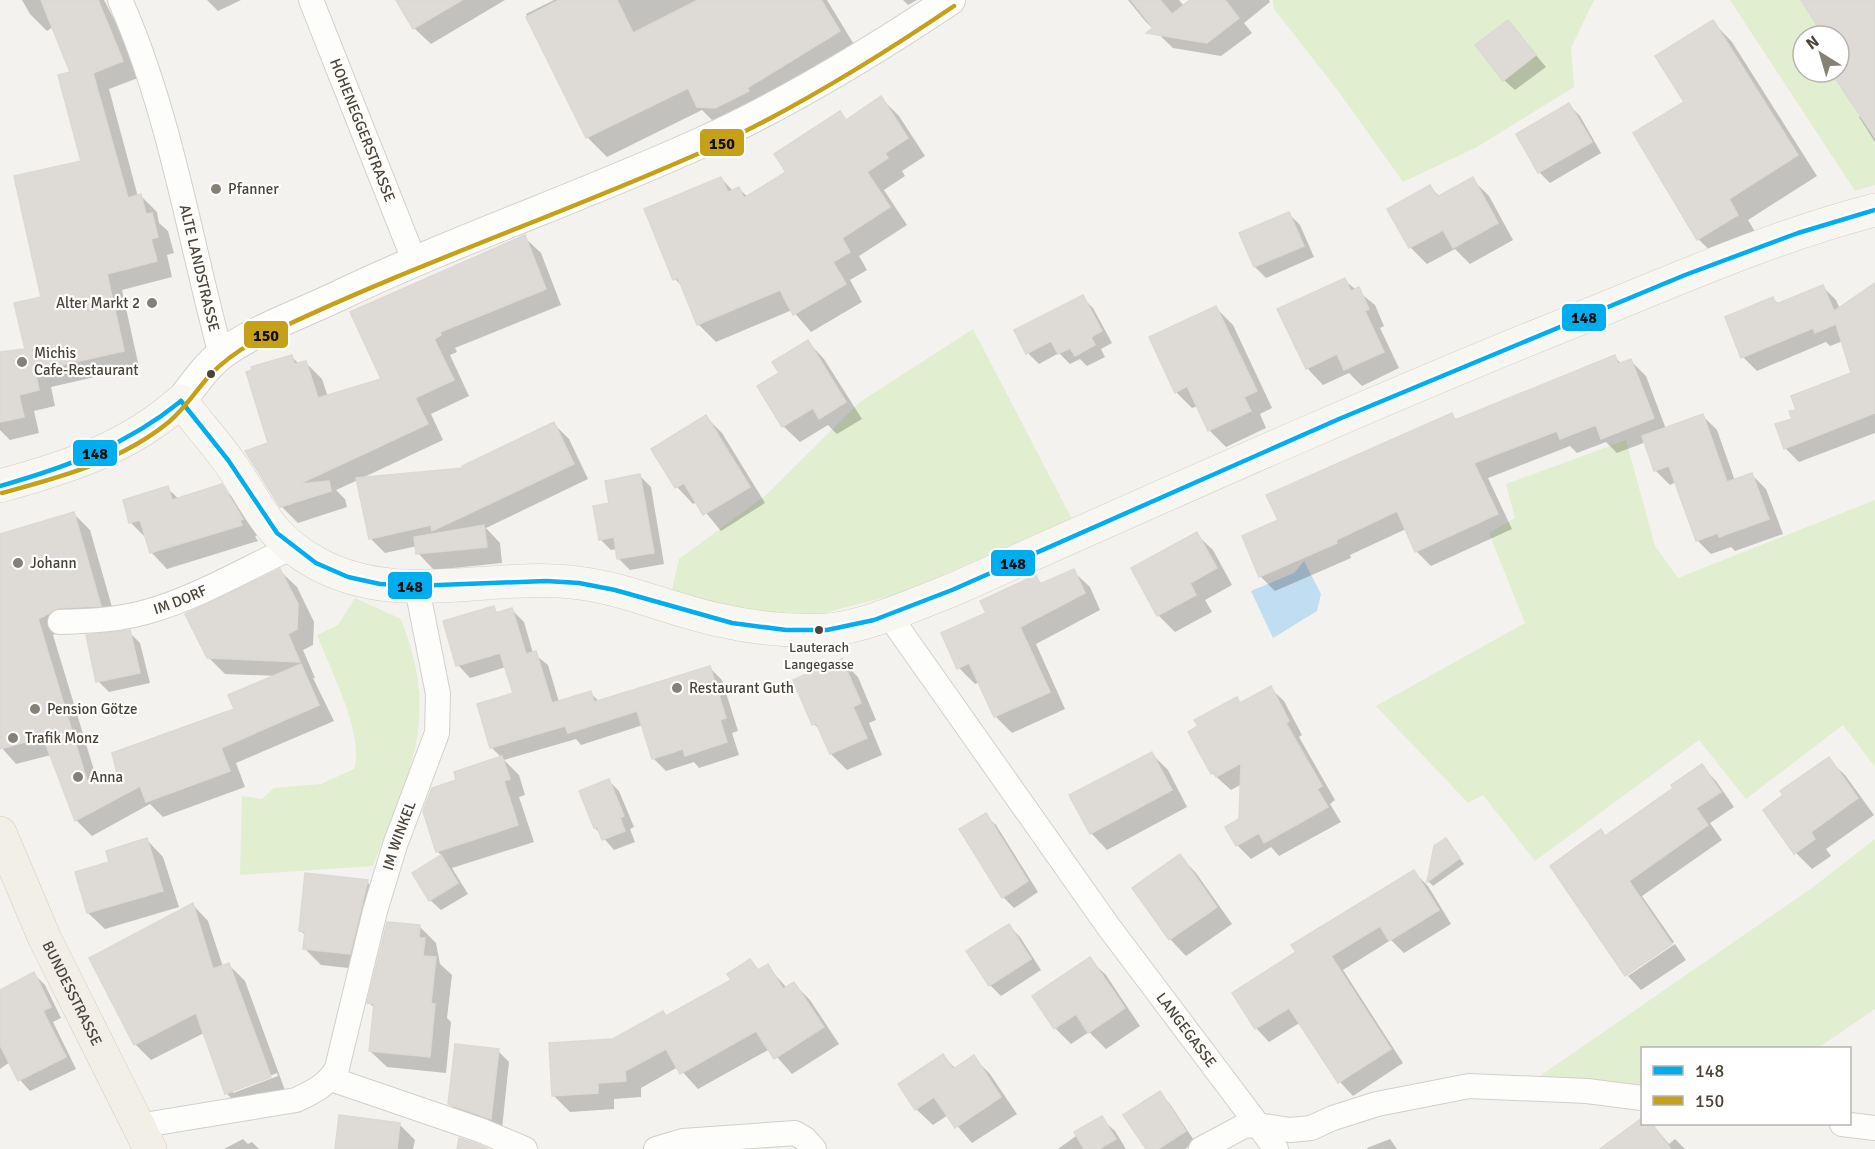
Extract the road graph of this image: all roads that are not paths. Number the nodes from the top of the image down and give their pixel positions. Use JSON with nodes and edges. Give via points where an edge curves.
{"nodes":[{"id":1,"x":120,"y":0,"type":"edge"},
{"id":2,"x":311,"y":0,"type":"edge"},
{"id":3,"x":950,"y":0,"type":"edge"},
{"id":4,"x":1875,"y":210,"type":"edge"},
{"id":5,"x":414,"y":260,"type":"junction"},
{"id":6,"x":221,"y":354,"type":"junction"},
{"id":7,"x":181,"y":401,"type":"junction"},
{"id":8,"x":0,"y":486,"type":"edge"},
{"id":9,"x":293,"y":547,"type":"junction"},
{"id":10,"x":417,"y":588,"type":"junction"},
{"id":11,"x":888,"y":614,"type":"junction"},
{"id":12,"x":60,"y":622,"type":"dead end"},
{"id":13,"x":0,"y":833,"type":"edge"},
{"id":14,"x":331,"y":1079,"type":"junction"},
{"id":15,"x":1641,"y":1098,"type":"edge"},
{"id":16,"x":1257,"y":1125,"type":"junction"},
{"id":17,"x":1850,"y":1125,"type":"edge"},
{"id":18,"x":1875,"y":1128,"type":"edge"},
{"id":19,"x":144,"y":1138,"type":"edge"},
{"id":20,"x":525,"y":1149,"type":"edge"},
{"id":21,"x":656,"y":1149,"type":"edge"},
{"id":22,"x":814,"y":1149,"type":"edge"},
{"id":23,"x":1201,"y":1149,"type":"edge"},
{"id":24,"x":1276,"y":1149,"type":"edge"}],
"edges":[{"from":1,"to":6,"type":"street","name":"ALTE LANDSTRASSE","via":[[163,122]]},
{"from":2,"to":5,"type":"street","name":"HOHENEGGERSTRASSE"},
{"from":3,"to":5,"type":"street","via":[[870,53],[717,136]]},
{"from":4,"to":11,"type":"main road","via":[[1719,262],[1508,347],[1334,419],[952,590]]},
{"from":5,"to":6,"type":"street","via":[[253,334]]},
{"from":6,"to":7,"type":"street"},
{"from":7,"to":8,"type":"main road","via":[[124,443],[66,467]]},
{"from":7,"to":9,"type":"main road","via":[[234,469],[261,516]]},
{"from":9,"to":10,"type":"main road","via":[[339,574],[383,585]]},
{"from":9,"to":12,"type":"street","name":"IM DORF","via":[[149,611]]},
{"from":10,"to":11,"type":"main road","via":[[546,580],[580,583],[718,620],[769,629],[829,630]]},
{"from":10,"to":14,"type":"street","name":"IM WINKEL","via":[[438,694],[437,733],[395,845],[375,911],[350,1024]]},
{"from":11,"to":16,"type":"street","name":"LANGEGASSE","via":[[1108,926]]},
{"from":13,"to":19,"type":"main road","name":"BUNDESSTRASSE","via":[[45,939]]},
{"from":14,"to":19,"type":"street","via":[[296,1100]]},
{"from":14,"to":20,"type":"street"},
{"from":15,"to":16,"type":"street","via":[[1562,1089],[1468,1086],[1377,1104],[1311,1128],[1290,1130]]},
{"from":16,"to":23,"type":"street","via":[[1244,1126]]},
{"from":16,"to":24,"type":"street","name":"LANGEGASSE"},
{"from":17,"to":18,"type":"street"},
{"from":21,"to":22,"type":"street","via":[[683,1141],[795,1133],[806,1138]]}]}
